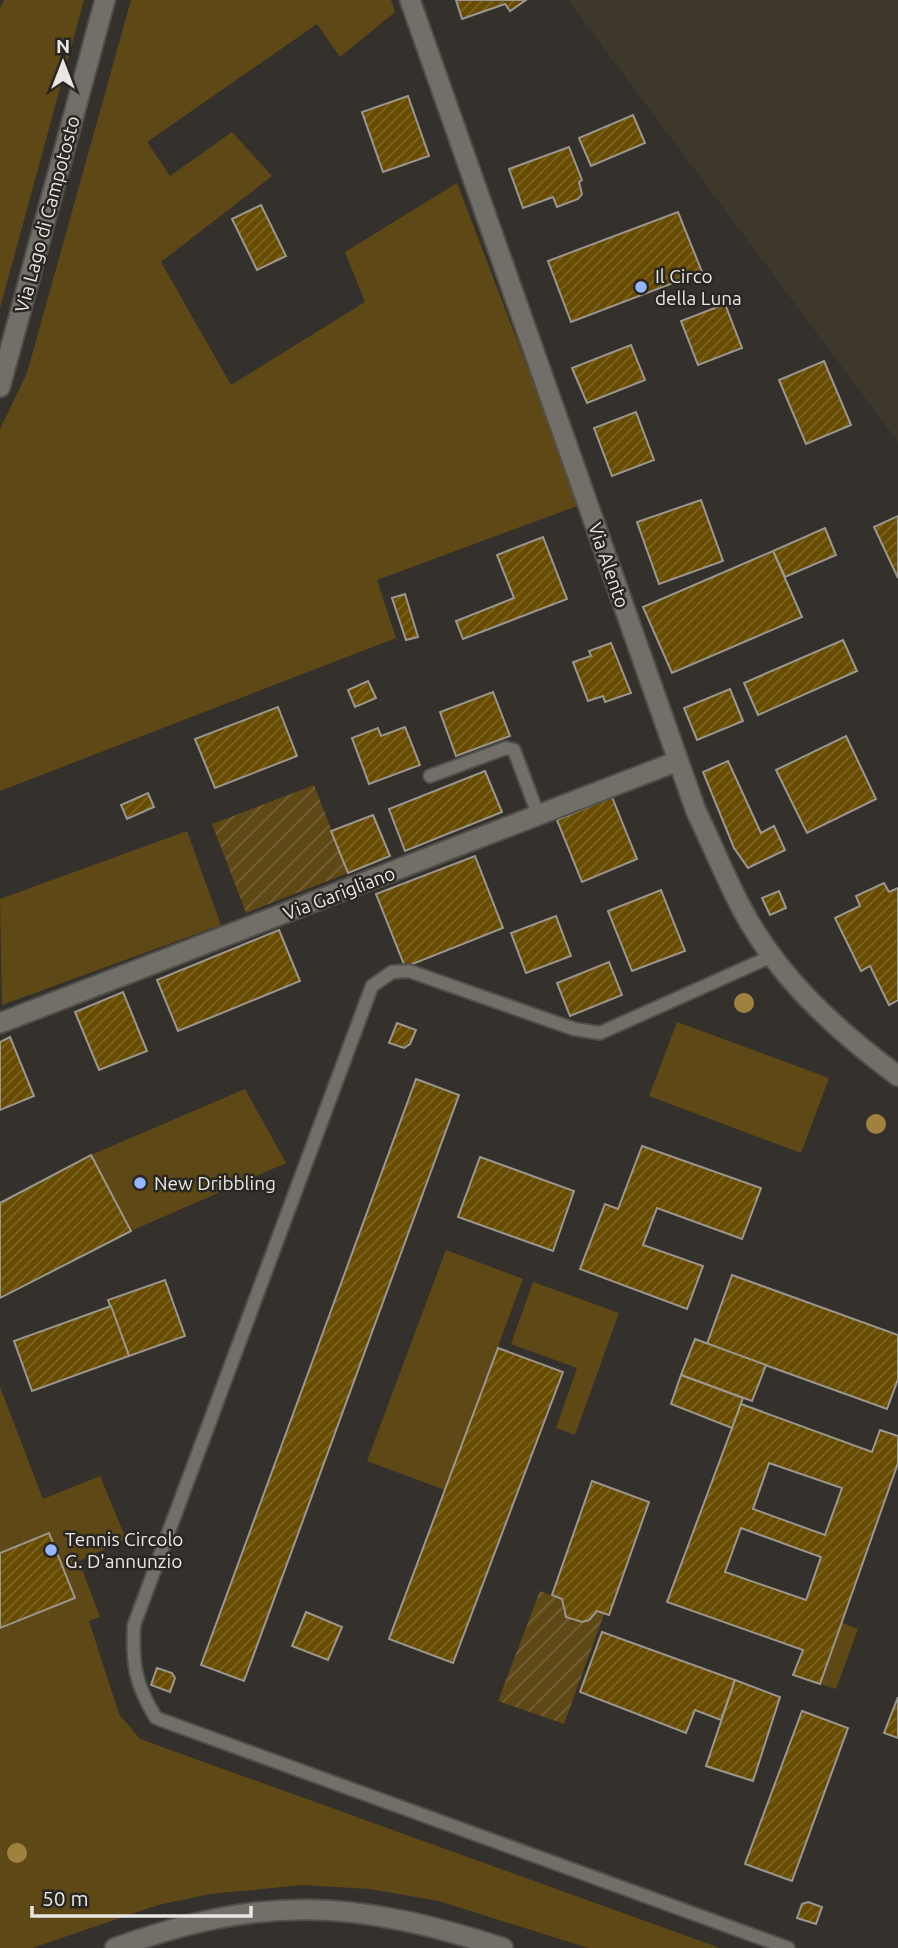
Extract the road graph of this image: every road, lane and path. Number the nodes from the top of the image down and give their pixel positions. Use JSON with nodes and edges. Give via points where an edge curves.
{"nodes":[{"id":1,"x":104,"y":0,"type":"edge"},
{"id":2,"x":410,"y":0,"type":"edge"},
{"id":3,"x":0,"y":387,"type":"edge"},
{"id":4,"x":678,"y":761,"type":"junction"},
{"id":5,"x":430,"y":776,"type":"dead end"},
{"id":6,"x":539,"y":817,"type":"junction"},
{"id":7,"x":772,"y":956,"type":"junction"},
{"id":8,"x":0,"y":1023,"type":"edge"},
{"id":9,"x":898,"y":1076,"type":"edge"},
{"id":10,"x":115,"y":1948,"type":"edge"},
{"id":11,"x":503,"y":1948,"type":"edge"},
{"id":12,"x":788,"y":1948,"type":"edge"}],
"edges":[{"from":1,"to":3,"type":"street","name":"Via Lago di Campotosto"},
{"from":2,"to":4,"type":"street","name":"Via Alento"},
{"from":4,"to":6,"type":"street","name":"Via Garigliano"},
{"from":4,"to":7,"type":"street","name":"Via Alento","via":[[743,910]]},
{"from":5,"to":6,"type":"lane","via":[[506,748],[514,750]]},
{"from":6,"to":8,"type":"street","name":"Via Garigliano"},
{"from":7,"to":9,"type":"street","name":"Via Alento","via":[[818,1011]]},
{"from":7,"to":12,"type":"lane","via":[[600,1033],[574,1029],[409,971],[393,972],[372,986],[134,1625],[132,1658],[139,1690],[156,1718]]},
{"from":10,"to":11,"type":"street","via":[[191,1922],[264,1911],[319,1909],[399,1917]]}]}
